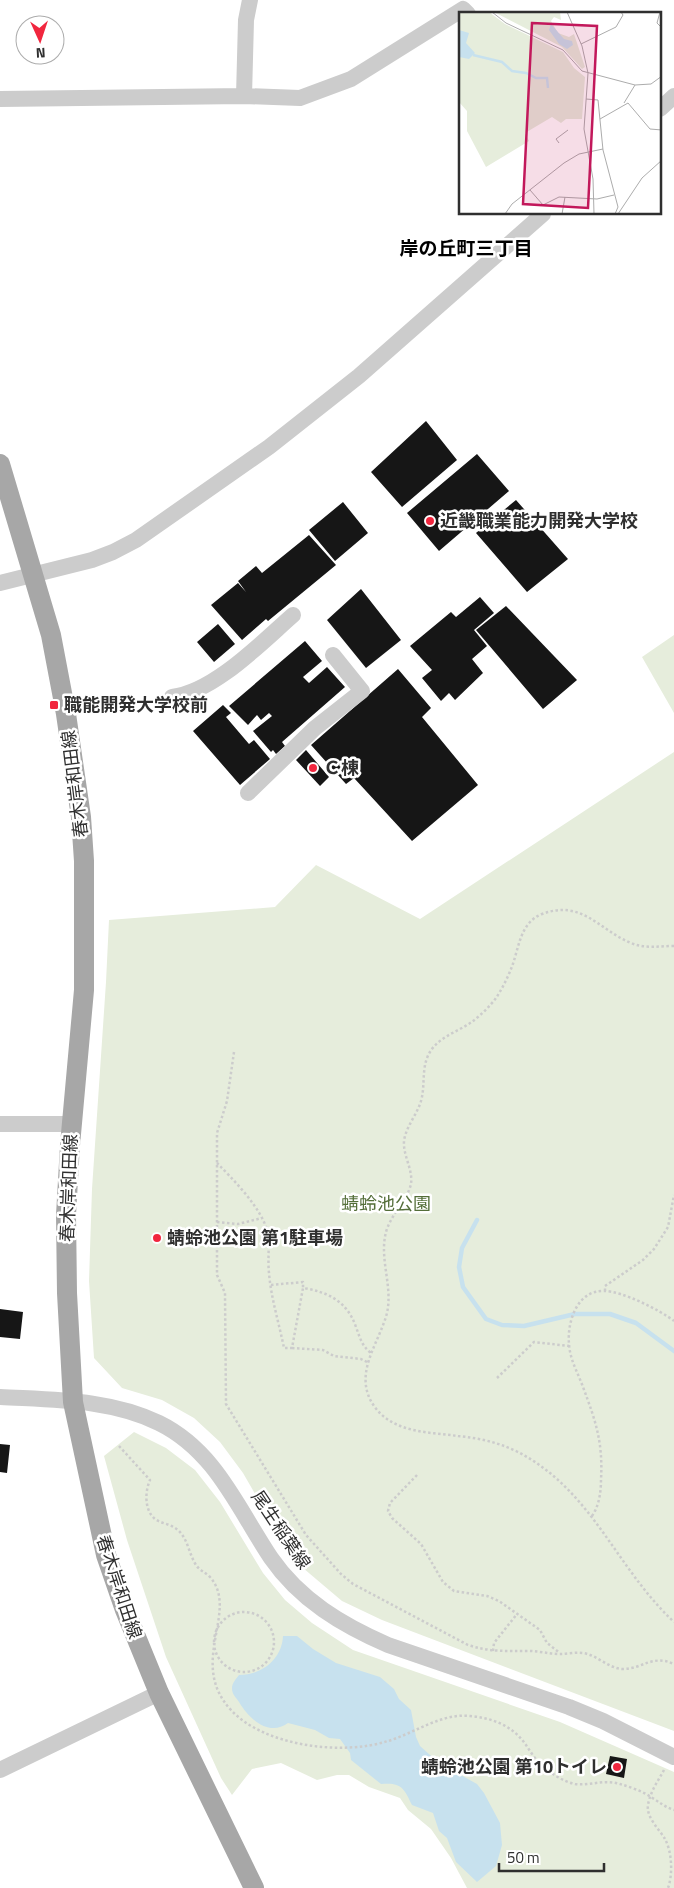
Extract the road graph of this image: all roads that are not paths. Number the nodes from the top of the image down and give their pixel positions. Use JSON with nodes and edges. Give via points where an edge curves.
{"nodes":[{"id":1,"x":250,"y":0,"type":"edge"},
{"id":2,"x":466,"y":12,"type":"edge"},
{"id":3,"x":244,"y":96,"type":"junction"},
{"id":4,"x":674,"y":96,"type":"edge"},
{"id":5,"x":0,"y":99,"type":"edge"},
{"id":6,"x":662,"y":107,"type":"edge"},
{"id":7,"x":542,"y":215,"type":"edge"},
{"id":8,"x":0,"y":464,"type":"edge"},
{"id":9,"x":34,"y":574,"type":"junction"},
{"id":10,"x":0,"y":583,"type":"edge"},
{"id":11,"x":293,"y":615,"type":"dead end"},
{"id":12,"x":333,"y":655,"type":"dead end"},
{"id":13,"x":172,"y":698,"type":"dead end"},
{"id":14,"x":248,"y":793,"type":"dead end"},
{"id":15,"x":0,"y":1124,"type":"edge"},
{"id":16,"x":72,"y":1124,"type":"junction"},
{"id":17,"x":0,"y":1397,"type":"edge"},
{"id":18,"x":73,"y":1402,"type":"junction"},
{"id":19,"x":158,"y":1693,"type":"junction"},
{"id":20,"x":669,"y":1763,"type":"edge"},
{"id":21,"x":0,"y":1770,"type":"edge"},
{"id":22,"x":254,"y":1888,"type":"edge"}],
"edges":[{"from":1,"to":3,"type":"street","via":[[246,20]]},
{"from":2,"to":3,"type":"street","via":[[463,9],[351,80],[300,98]]},
{"from":3,"to":5,"type":"street"},
{"from":4,"to":6,"type":"street"},
{"from":7,"to":9,"type":"street","via":[[359,376],[205,493],[113,552]]},
{"from":8,"to":9,"type":"main road","name":"春木岸和田線"},
{"from":9,"to":10,"type":"street"},
{"from":9,"to":16,"type":"main road","name":"春木岸和田線","via":[[58,668],[82,826],[84,990]]},
{"from":11,"to":13,"type":"street","via":[[225,674],[185,696]]},
{"from":12,"to":14,"type":"street","via":[[362,692],[315,728]]},
{"from":15,"to":16,"type":"street"},
{"from":16,"to":18,"type":"main road","name":"春木岸和田線","via":[[66,1276]]},
{"from":17,"to":18,"type":"street","name":"尾生稲葉線"},
{"from":18,"to":19,"type":"main road","name":"春木岸和田線","via":[[106,1555]]},
{"from":18,"to":20,"type":"street","name":"尾生稲葉線","via":[[136,1414],[185,1438],[222,1477],[272,1559],[289,1580],[340,1622],[388,1645],[603,1721]]},
{"from":19,"to":21,"type":"street"},
{"from":19,"to":22,"type":"main road","name":"春木岸和田線"}]}
